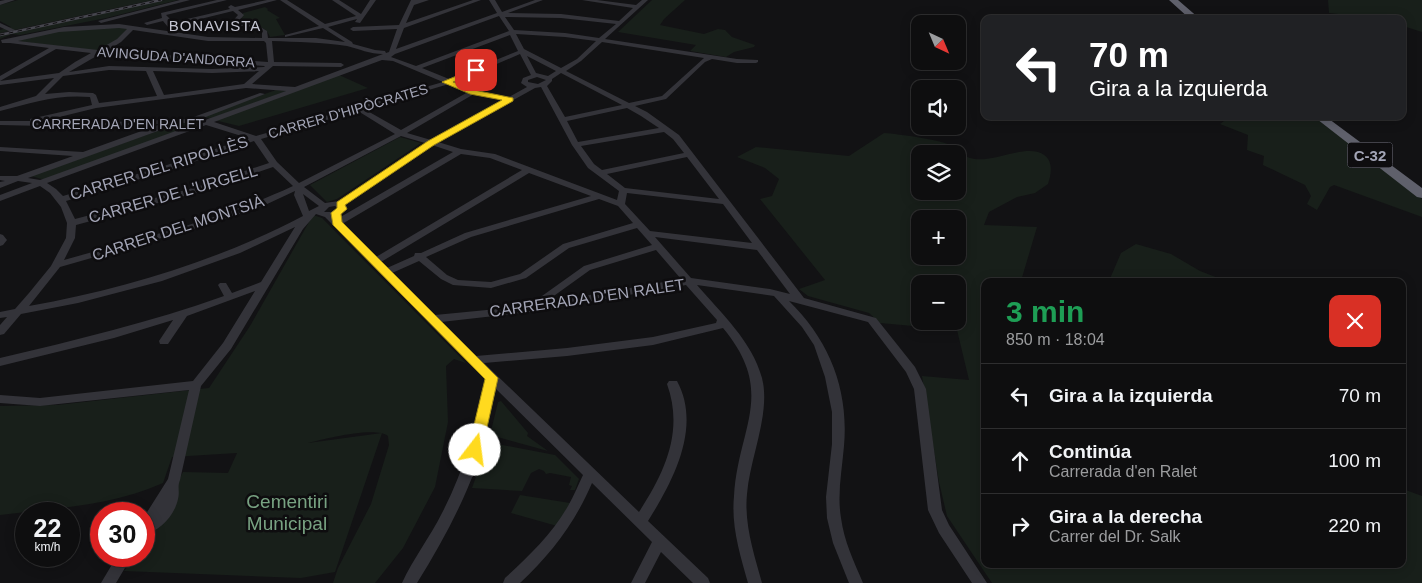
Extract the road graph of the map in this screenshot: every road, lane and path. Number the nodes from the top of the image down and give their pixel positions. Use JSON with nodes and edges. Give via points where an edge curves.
{"nodes":[{"id":1,"x":12,"y":0,"type":"edge"},
{"id":2,"x":187,"y":0,"type":"edge"},
{"id":3,"x":223,"y":0,"type":"edge"},
{"id":4,"x":274,"y":0,"type":"edge"},
{"id":5,"x":283,"y":0,"type":"edge"},
{"id":6,"x":335,"y":0,"type":"edge"},
{"id":7,"x":373,"y":0,"type":"edge"},
{"id":8,"x":426,"y":0,"type":"edge"},
{"id":9,"x":478,"y":0,"type":"edge"},
{"id":10,"x":492,"y":0,"type":"edge"},
{"id":11,"x":524,"y":0,"type":"edge"},
{"id":12,"x":540,"y":0,"type":"edge"},
{"id":13,"x":585,"y":0,"type":"edge"},
{"id":14,"x":645,"y":0,"type":"edge"},
{"id":15,"x":1165,"y":0,"type":"edge"},
{"id":16,"x":1173,"y":0,"type":"edge"},
{"id":17,"x":413,"y":2,"type":"edge"},
{"id":18,"x":0,"y":3,"type":"edge"},
{"id":19,"x":637,"y":7,"type":"junction"},
{"id":20,"x":235,"y":9,"type":"junction"},
{"id":21,"x":499,"y":12,"type":"junction"},
{"id":22,"x":1183,"y":15,"type":"edge"},
{"id":23,"x":1191,"y":15,"type":"edge"},
{"id":24,"x":361,"y":16,"type":"junction"},
{"id":25,"x":168,"y":22,"type":"junction"},
{"id":26,"x":618,"y":22,"type":"junction"},
{"id":27,"x":147,"y":23,"type":"dead end"},
{"id":28,"x":98,"y":24,"type":"junction"},
{"id":29,"x":1,"y":26,"type":"edge"},
{"id":30,"x":324,"y":26,"type":"junction"},
{"id":31,"x":401,"y":27,"type":"junction"},
{"id":32,"x":131,"y":28,"type":"junction"},
{"id":33,"x":512,"y":32,"type":"junction"},
{"id":34,"x":9,"y":39,"type":"edge"},
{"id":35,"x":265,"y":39,"type":"junction"},
{"id":36,"x":274,"y":39,"type":"junction"},
{"id":37,"x":601,"y":40,"type":"junction"},
{"id":38,"x":347,"y":45,"type":"junction"},
{"id":39,"x":394,"y":46,"type":"junction"},
{"id":40,"x":56,"y":47,"type":"junction"},
{"id":41,"x":523,"y":51,"type":"junction"},
{"id":42,"x":100,"y":52,"type":"junction"},
{"id":43,"x":380,"y":55,"type":"junction"},
{"id":44,"x":710,"y":57,"type":"junction"},
{"id":45,"x":756,"y":61,"type":"dead end"},
{"id":46,"x":341,"y":65,"type":"junction"},
{"id":47,"x":362,"y":65,"type":"junction"},
{"id":48,"x":407,"y":65,"type":"junction"},
{"id":49,"x":268,"y":66,"type":"junction"},
{"id":50,"x":416,"y":68,"type":"junction"},
{"id":51,"x":149,"y":70,"type":"junction"},
{"id":52,"x":562,"y":70,"type":"junction"},
{"id":53,"x":60,"y":75,"type":"junction"},
{"id":54,"x":534,"y":76,"type":"junction"},
{"id":55,"x":0,"y":79,"type":"edge"},
{"id":56,"x":546,"y":81,"type":"junction"},
{"id":57,"x":446,"y":82,"type":"junction"},
{"id":58,"x":0,"y":83,"type":"edge"},
{"id":59,"x":246,"y":86,"type":"junction"},
{"id":60,"x":534,"y":86,"type":"junction"},
{"id":61,"x":281,"y":88,"type":"junction"},
{"id":62,"x":296,"y":89,"type":"junction"},
{"id":63,"x":472,"y":92,"type":"junction"},
{"id":64,"x":161,"y":96,"type":"junction"},
{"id":65,"x":40,"y":97,"type":"junction"},
{"id":66,"x":510,"y":99,"type":"junction"},
{"id":67,"x":96,"y":106,"type":"junction"},
{"id":68,"x":631,"y":106,"type":"junction"},
{"id":69,"x":358,"y":108,"type":"junction"},
{"id":70,"x":0,"y":109,"type":"edge"},
{"id":71,"x":563,"y":120,"type":"junction"},
{"id":72,"x":1323,"y":120,"type":"edge"},
{"id":73,"x":1333,"y":120,"type":"edge"},
{"id":74,"x":176,"y":122,"type":"junction"},
{"id":75,"x":186,"y":122,"type":"junction"},
{"id":76,"x":207,"y":122,"type":"junction"},
{"id":77,"x":0,"y":124,"type":"edge"},
{"id":78,"x":18,"y":124,"type":"junction"},
{"id":79,"x":666,"y":129,"type":"junction"},
{"id":80,"x":401,"y":134,"type":"junction"},
{"id":81,"x":256,"y":138,"type":"junction"},
{"id":82,"x":431,"y":143,"type":"junction"},
{"id":83,"x":576,"y":145,"type":"junction"},
{"id":84,"x":0,"y":149,"type":"edge"},
{"id":85,"x":460,"y":152,"type":"junction"},
{"id":86,"x":86,"y":154,"type":"junction"},
{"id":87,"x":688,"y":154,"type":"junction"},
{"id":88,"x":274,"y":164,"type":"junction"},
{"id":89,"x":530,"y":169,"type":"junction"},
{"id":90,"x":600,"y":173,"type":"junction"},
{"id":91,"x":0,"y":178,"type":"edge"},
{"id":92,"x":20,"y":178,"type":"junction"},
{"id":93,"x":44,"y":182,"type":"junction"},
{"id":94,"x":0,"y":185,"type":"edge"},
{"id":95,"x":1422,"y":185,"type":"edge"},
{"id":96,"x":299,"y":187,"type":"junction"},
{"id":97,"x":623,"y":190,"type":"junction"},
{"id":98,"x":1422,"y":194,"type":"edge"},
{"id":99,"x":600,"y":196,"type":"junction"},
{"id":100,"x":0,"y":198,"type":"edge"},
{"id":101,"x":62,"y":199,"type":"junction"},
{"id":102,"x":302,"y":202,"type":"junction"},
{"id":103,"x":724,"y":202,"type":"junction"},
{"id":104,"x":340,"y":204,"type":"junction"},
{"id":105,"x":622,"y":204,"type":"junction"},
{"id":106,"x":328,"y":213,"type":"junction"},
{"id":107,"x":308,"y":218,"type":"junction"},
{"id":108,"x":72,"y":223,"type":"junction"},
{"id":109,"x":639,"y":224,"type":"junction"},
{"id":110,"x":649,"y":234,"type":"junction"},
{"id":111,"x":0,"y":237,"type":"edge"},
{"id":112,"x":0,"y":243,"type":"edge"},
{"id":113,"x":659,"y":246,"type":"junction"},
{"id":114,"x":760,"y":247,"type":"junction"},
{"id":115,"x":418,"y":256,"type":"junction"},
{"id":116,"x":376,"y":261,"type":"junction"},
{"id":117,"x":57,"y":265,"type":"junction"},
{"id":118,"x":386,"y":272,"type":"junction"},
{"id":119,"x":689,"y":282,"type":"junction"},
{"id":120,"x":223,"y":285,"type":"dead end"},
{"id":121,"x":263,"y":285,"type":"junction"},
{"id":122,"x":778,"y":294,"type":"junction"},
{"id":123,"x":230,"y":297,"type":"junction"},
{"id":124,"x":800,"y":300,"type":"junction"},
{"id":125,"x":530,"y":309,"type":"junction"},
{"id":126,"x":18,"y":312,"type":"junction"},
{"id":127,"x":183,"y":314,"type":"junction"},
{"id":128,"x":0,"y":315,"type":"edge"},
{"id":129,"x":433,"y":319,"type":"junction"},
{"id":130,"x":724,"y":324,"type":"junction"},
{"id":131,"x":0,"y":331,"type":"edge"},
{"id":132,"x":164,"y":341,"type":"dead end"},
{"id":133,"x":474,"y":360,"type":"junction"},
{"id":134,"x":0,"y":362,"type":"edge"},
{"id":135,"x":492,"y":378,"type":"junction"},
{"id":136,"x":673,"y":384,"type":"dead end"},
{"id":137,"x":196,"y":385,"type":"junction"},
{"id":138,"x":0,"y":399,"type":"edge"},
{"id":139,"x":590,"y":473,"type":"junction"},
{"id":140,"x":640,"y":520,"type":"junction"},
{"id":141,"x":155,"y":524,"type":"edge"},
{"id":142,"x":660,"y":540,"type":"junction"},
{"id":143,"x":119,"y":567,"type":"edge"},
{"id":144,"x":108,"y":583,"type":"edge"},
{"id":145,"x":409,"y":583,"type":"edge"},
{"id":146,"x":510,"y":583,"type":"edge"},
{"id":147,"x":638,"y":583,"type":"edge"},
{"id":148,"x":703,"y":583,"type":"edge"},
{"id":149,"x":755,"y":583,"type":"edge"},
{"id":150,"x":856,"y":583,"type":"edge"},
{"id":151,"x":980,"y":583,"type":"edge"}],
"edges":[{"from":1,"to":18,"type":"street"},
{"from":2,"to":28,"type":"street"},
{"from":3,"to":20,"type":"street"},
{"from":3,"to":25,"type":"street","via":[[163,14]]},
{"from":4,"to":20,"type":"street"},
{"from":5,"to":30,"type":"street"},
{"from":6,"to":24,"type":"street"},
{"from":7,"to":24,"type":"street"},
{"from":8,"to":17,"type":"street"},
{"from":9,"to":31,"type":"street"},
{"from":10,"to":21,"type":"street"},
{"from":11,"to":21,"type":"street"},
{"from":12,"to":21,"type":"street"},
{"from":13,"to":19,"type":"street"},
{"from":14,"to":19,"type":"street"},
{"from":15,"to":22,"type":"highway"},
{"from":16,"to":23,"type":"highway"},
{"from":17,"to":31,"type":"street"},
{"from":19,"to":26,"type":"street"},
{"from":20,"to":25,"type":"street"},
{"from":20,"to":35,"type":"street","via":[[241,15],[234,23],[257,27],[265,32]]},
{"from":21,"to":26,"type":"street"},
{"from":21,"to":33,"type":"street"},
{"from":21,"to":39,"type":"street"},
{"from":21,"to":43,"type":"street"},
{"from":24,"to":30,"type":"street"},
{"from":24,"to":31,"type":"street","via":[[353,29]]},
{"from":25,"to":27,"type":"street"},
{"from":26,"to":37,"type":"street"},
{"from":28,"to":32,"type":"street"},
{"from":28,"to":34,"type":"street"},
{"from":29,"to":34,"type":"street","name":"AVINGUDA D'ANDORRA"},
{"from":30,"to":36,"type":"street"},
{"from":30,"to":38,"type":"street","via":[[351,43]]},
{"from":31,"to":39,"type":"street"},
{"from":32,"to":35,"type":"street","via":[[208,39]]},
{"from":32,"to":42,"type":"street"},
{"from":33,"to":37,"type":"street"},
{"from":33,"to":41,"type":"street"},
{"from":33,"to":50,"type":"street"},
{"from":34,"to":40,"type":"street","name":"AVINGUDA D'ANDORRA"},
{"from":35,"to":36,"type":"street"},
{"from":35,"to":49,"type":"street","via":[[268,42]]},
{"from":36,"to":38,"type":"street"},
{"from":37,"to":44,"type":"street"},
{"from":37,"to":52,"type":"street"},
{"from":38,"to":43,"type":"street"},
{"from":39,"to":43,"type":"street"},
{"from":39,"to":43,"type":"street"},
{"from":40,"to":42,"type":"street","name":"AVINGUDA D'ANDORRA"},
{"from":40,"to":55,"type":"street"},
{"from":41,"to":52,"type":"street"},
{"from":41,"to":54,"type":"street"},
{"from":41,"to":57,"type":"street","name":"CARRER D'HIPÒCRATES"},
{"from":42,"to":49,"type":"street","name":"AVINGUDA D'ANDORRA"},
{"from":42,"to":53,"type":"street","via":[[77,62]]},
{"from":43,"to":46,"type":"street"},
{"from":43,"to":47,"type":"street"},
{"from":43,"to":48,"type":"street"},
{"from":44,"to":45,"type":"street"},
{"from":44,"to":68,"type":"street","via":[[664,98]]},
{"from":46,"to":49,"type":"street","name":"AVINGUDA D'ANDORRA"},
{"from":46,"to":61,"type":"street"},
{"from":47,"to":48,"type":"street"},
{"from":47,"to":62,"type":"street"},
{"from":48,"to":50,"type":"street"},
{"from":49,"to":51,"type":"street","via":[[212,71]]},
{"from":49,"to":59,"type":"street"},
{"from":50,"to":57,"type":"street"},
{"from":51,"to":53,"type":"street","via":[[109,68]]},
{"from":51,"to":64,"type":"street"},
{"from":52,"to":56,"type":"street"},
{"from":52,"to":68,"type":"street"},
{"from":53,"to":58,"type":"street"},
{"from":53,"to":65,"type":"street"},
{"from":54,"to":56,"type":"street","via":[[544,76]]},
{"from":54,"to":60,"type":"street","via":[[524,81],[526,85]]},
{"from":56,"to":60,"type":"street"},
{"from":56,"to":71,"type":"street"},
{"from":57,"to":63,"type":"street"},
{"from":57,"to":69,"type":"street","name":"CARRER D'HIPÒCRATES"},
{"from":59,"to":61,"type":"street"},
{"from":59,"to":64,"type":"street"},
{"from":60,"to":66,"type":"street"},
{"from":61,"to":62,"type":"street"},
{"from":61,"to":75,"type":"street"},
{"from":62,"to":76,"type":"street"},
{"from":63,"to":66,"type":"street"},
{"from":63,"to":80,"type":"street","name":"CARRER DEL MONTSIÀ"},
{"from":64,"to":67,"type":"street"},
{"from":65,"to":67,"type":"street","via":[[74,92],[93,95]]},
{"from":65,"to":70,"type":"street"},
{"from":66,"to":82,"type":"street"},
{"from":67,"to":78,"type":"street"},
{"from":68,"to":71,"type":"street"},
{"from":68,"to":79,"type":"street"},
{"from":69,"to":80,"type":"street"},
{"from":69,"to":81,"type":"street","name":"CARRER D'HIPÒCRATES"},
{"from":71,"to":83,"type":"street"},
{"from":72,"to":98,"type":"highway","number":"C-32"},
{"from":73,"to":95,"type":"highway","number":"C-32"},
{"from":74,"to":75,"type":"street","name":"CARRERADA D'EN RALET"},
{"from":74,"to":78,"type":"street","name":"CARRERADA D'EN RALET"},
{"from":74,"to":86,"type":"street"},
{"from":75,"to":76,"type":"street","name":"CARRERADA D'EN RALET"},
{"from":76,"to":81,"type":"street","name":"CARRERADA D'EN RALET"},
{"from":76,"to":93,"type":"street"},
{"from":77,"to":78,"type":"street","name":"CARRERADA D'EN RALET"},
{"from":79,"to":83,"type":"street"},
{"from":79,"to":87,"type":"street"},
{"from":80,"to":82,"type":"street"},
{"from":80,"to":96,"type":"street","name":"CARRER DEL MONTSIÀ"},
{"from":81,"to":88,"type":"street"},
{"from":81,"to":101,"type":"street","name":"CARRER DEL RIPOLLÈS"},
{"from":82,"to":85,"type":"street"},
{"from":82,"to":104,"type":"street"},
{"from":83,"to":90,"type":"street"},
{"from":84,"to":86,"type":"street"},
{"from":85,"to":89,"type":"street","via":[[492,156]]},
{"from":85,"to":106,"type":"street"},
{"from":86,"to":92,"type":"street"},
{"from":87,"to":90,"type":"street"},
{"from":87,"to":103,"type":"street"},
{"from":88,"to":96,"type":"street"},
{"from":88,"to":108,"type":"street","name":"CARRER DE L'URGELL","via":[[196,190]]},
{"from":89,"to":99,"type":"street"},
{"from":89,"to":116,"type":"street"},
{"from":90,"to":97,"type":"street"},
{"from":91,"to":92,"type":"street"},
{"from":92,"to":93,"type":"street"},
{"from":92,"to":94,"type":"street"},
{"from":93,"to":100,"type":"street"},
{"from":93,"to":101,"type":"street"},
{"from":96,"to":102,"type":"street","via":[[298,195]]},
{"from":96,"to":106,"type":"street"},
{"from":96,"to":117,"type":"street","name":"CARRER DEL MONTSIÀ","via":[[203,223]]},
{"from":97,"to":103,"type":"street"},
{"from":97,"to":105,"type":"street"},
{"from":99,"to":105,"type":"street"},
{"from":99,"to":115,"type":"street","via":[[486,229]]},
{"from":101,"to":108,"type":"street"},
{"from":102,"to":106,"type":"street"},
{"from":102,"to":107,"type":"street","via":[[302,210]]},
{"from":103,"to":114,"type":"street"},
{"from":104,"to":106,"type":"street","via":[[334,203]]},
{"from":104,"to":106,"type":"street","via":[[342,209]]},
{"from":105,"to":109,"type":"street"},
{"from":106,"to":107,"type":"street","via":[[312,213]]},
{"from":106,"to":116,"type":"street"},
{"from":107,"to":121,"type":"street"},
{"from":107,"to":126,"type":"street","via":[[258,243],[159,278]]},
{"from":108,"to":117,"type":"street","via":[[69,241]]},
{"from":109,"to":110,"type":"street"},
{"from":109,"to":115,"type":"street","via":[[566,246],[523,276],[491,285],[456,283]]},
{"from":110,"to":113,"type":"street"},
{"from":110,"to":114,"type":"street"},
{"from":111,"to":112,"type":"street"},
{"from":113,"to":119,"type":"street"},
{"from":113,"to":125,"type":"street","via":[[587,268]]},
{"from":114,"to":124,"type":"street"},
{"from":115,"to":118,"type":"street"},
{"from":116,"to":118,"type":"street"},
{"from":117,"to":126,"type":"street"},
{"from":118,"to":129,"type":"street"},
{"from":119,"to":122,"type":"street","name":"CARRERADA D'EN RALET"},
{"from":119,"to":125,"type":"street","name":"CARRERADA D'EN RALET"},
{"from":119,"to":130,"type":"street"},
{"from":120,"to":123,"type":"street"},
{"from":121,"to":123,"type":"street"},
{"from":121,"to":137,"type":"street","via":[[227,346]]},
{"from":122,"to":124,"type":"street","name":"CARRERADA D'EN RALET"},
{"from":122,"to":150,"type":"street","via":[[798,315],[818,345],[838,406],[834,516],[841,549]]},
{"from":123,"to":127,"type":"street"},
{"from":124,"to":151,"type":"street","name":"CARRERADA D'EN RALET","via":[[872,320],[911,370],[920,389],[935,510]]},
{"from":125,"to":129,"type":"street","name":"CARRERADA D'EN RALET"},
{"from":126,"to":128,"type":"street"},
{"from":126,"to":131,"type":"street"},
{"from":127,"to":132,"type":"street"},
{"from":127,"to":134,"type":"street"},
{"from":129,"to":133,"type":"street"},
{"from":130,"to":133,"type":"street","via":[[653,341]]},
{"from":130,"to":149,"type":"street","via":[[741,344],[757,381],[757,414],[741,486],[740,512]]},
{"from":133,"to":135,"type":"street"},
{"from":135,"to":139,"type":"street"},
{"from":135,"to":145,"type":"street","via":[[477,442],[462,486]]},
{"from":136,"to":140,"type":"street","via":[[680,403],[676,451]]},
{"from":137,"to":138,"type":"street","via":[[40,402]]},
{"from":137,"to":141,"type":"street","via":[[174,480],[168,489],[172,489],[173,499]]},
{"from":139,"to":140,"type":"street"},
{"from":139,"to":146,"type":"street","via":[[573,511],[556,538]]},
{"from":140,"to":142,"type":"street"},
{"from":142,"to":147,"type":"street"},
{"from":142,"to":148,"type":"street"},
{"from":143,"to":144,"type":"street"}]}
